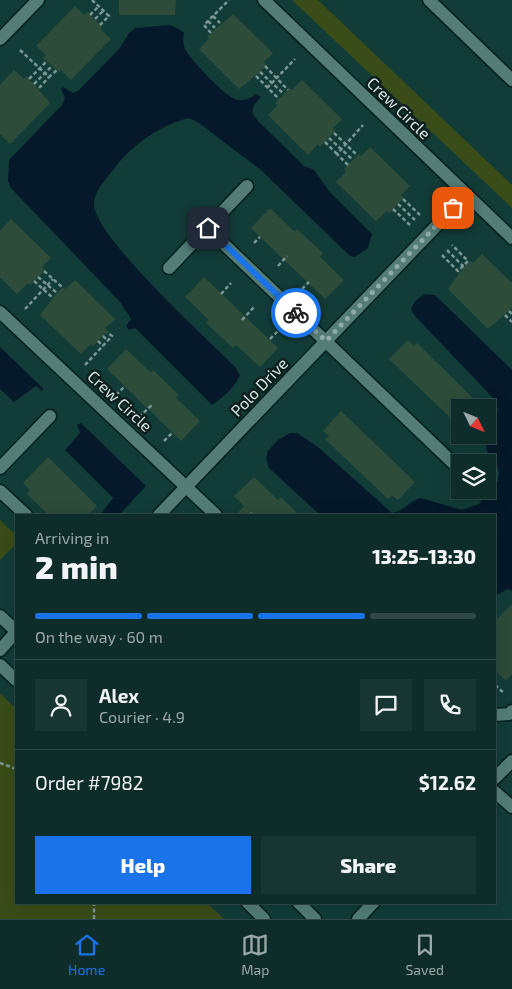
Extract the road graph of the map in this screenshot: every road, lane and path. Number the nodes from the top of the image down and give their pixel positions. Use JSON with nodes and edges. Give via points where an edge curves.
{"nodes":[{"id":1,"x":38,"y":0,"type":"edge"},
{"id":2,"x":92,"y":0,"type":"edge"},
{"id":3,"x":229,"y":0,"type":"edge"},
{"id":4,"x":264,"y":0,"type":"edge"},
{"id":5,"x":429,"y":0,"type":"edge"},
{"id":6,"x":99,"y":6,"type":"junction"},
{"id":7,"x":103,"y":11,"type":"junction"},
{"id":8,"x":90,"y":15,"type":"dead end"},
{"id":9,"x":213,"y":16,"type":"junction"},
{"id":10,"x":95,"y":19,"type":"dead end"},
{"id":11,"x":208,"y":21,"type":"junction"},
{"id":12,"x":220,"y":24,"type":"dead end"},
{"id":13,"x":100,"y":25,"type":"dead end"},
{"id":14,"x":215,"y":28,"type":"dead end"},
{"id":15,"x":211,"y":32,"type":"dead end"},
{"id":16,"x":0,"y":39,"type":"edge"},
{"id":17,"x":20,"y":50,"type":"dead end"},
{"id":18,"x":295,"y":59,"type":"dead end"},
{"id":19,"x":46,"y":60,"type":"dead end"},
{"id":20,"x":52,"y":66,"type":"dead end"},
{"id":21,"x":265,"y":66,"type":"dead end"},
{"id":22,"x":40,"y":68,"type":"junction"},
{"id":23,"x":56,"y":70,"type":"dead end"},
{"id":24,"x":260,"y":72,"type":"dead end"},
{"id":25,"x":45,"y":73,"type":"junction"},
{"id":26,"x":256,"y":76,"type":"dead end"},
{"id":27,"x":49,"y":77,"type":"junction"},
{"id":28,"x":277,"y":78,"type":"junction"},
{"id":29,"x":29,"y":79,"type":"dead end"},
{"id":30,"x":512,"y":80,"type":"edge"},
{"id":31,"x":272,"y":83,"type":"junction"},
{"id":32,"x":34,"y":84,"type":"dead end"},
{"id":33,"x":39,"y":88,"type":"dead end"},
{"id":34,"x":267,"y":88,"type":"junction"},
{"id":35,"x":288,"y":90,"type":"dead end"},
{"id":36,"x":284,"y":94,"type":"dead end"},
{"id":37,"x":279,"y":99,"type":"dead end"},
{"id":38,"x":363,"y":125,"type":"dead end"},
{"id":39,"x":334,"y":133,"type":"dead end"},
{"id":40,"x":329,"y":138,"type":"dead end"},
{"id":41,"x":325,"y":142,"type":"dead end"},
{"id":42,"x":345,"y":144,"type":"junction"},
{"id":43,"x":341,"y":149,"type":"junction"},
{"id":44,"x":336,"y":154,"type":"junction"},
{"id":45,"x":357,"y":155,"type":"dead end"},
{"id":46,"x":353,"y":160,"type":"dead end"},
{"id":47,"x":348,"y":165,"type":"dead end"},
{"id":48,"x":247,"y":186,"type":"dead end"},
{"id":49,"x":466,"y":194,"type":"junction"},
{"id":50,"x":403,"y":199,"type":"dead end"},
{"id":51,"x":398,"y":204,"type":"dead end"},
{"id":52,"x":393,"y":208,"type":"dead end"},
{"id":53,"x":420,"y":215,"type":"dead end"},
{"id":54,"x":415,"y":220,"type":"dead end"},
{"id":55,"x":410,"y":225,"type":"dead end"},
{"id":56,"x":208,"y":228,"type":"junction"},
{"id":57,"x":260,"y":237,"type":"dead end"},
{"id":58,"x":512,"y":238,"type":"edge"},
{"id":59,"x":254,"y":243,"type":"dead end"},
{"id":60,"x":452,"y":245,"type":"dead end"},
{"id":61,"x":447,"y":250,"type":"dead end"},
{"id":62,"x":287,"y":256,"type":"dead end"},
{"id":63,"x":442,"y":256,"type":"dead end"},
{"id":64,"x":278,"y":266,"type":"dead end"},
{"id":65,"x":464,"y":267,"type":"junction"},
{"id":66,"x":169,"y":268,"type":"dead end"},
{"id":67,"x":44,"y":271,"type":"dead end"},
{"id":68,"x":38,"y":277,"type":"dead end"},
{"id":69,"x":53,"y":279,"type":"junction"},
{"id":70,"x":34,"y":281,"type":"dead end"},
{"id":71,"x":309,"y":282,"type":"dead end"},
{"id":72,"x":231,"y":283,"type":"dead end"},
{"id":73,"x":48,"y":285,"type":"junction"},
{"id":74,"x":62,"y":287,"type":"dead end"},
{"id":75,"x":302,"y":289,"type":"dead end"},
{"id":76,"x":43,"y":290,"type":"junction"},
{"id":77,"x":57,"y":293,"type":"dead end"},
{"id":78,"x":221,"y":294,"type":"dead end"},
{"id":79,"x":53,"y":298,"type":"dead end"},
{"id":80,"x":255,"y":306,"type":"dead end"},
{"id":81,"x":25,"y":309,"type":"dead end"},
{"id":82,"x":0,"y":312,"type":"edge"},
{"id":83,"x":505,"y":315,"type":"dead end"},
{"id":84,"x":242,"y":320,"type":"dead end"},
{"id":85,"x":512,"y":322,"type":"edge"},
{"id":86,"x":279,"y":330,"type":"dead end"},
{"id":87,"x":108,"y":332,"type":"dead end"},
{"id":88,"x":103,"y":336,"type":"dead end"},
{"id":89,"x":270,"y":339,"type":"dead end"},
{"id":90,"x":98,"y":341,"type":"dead end"},
{"id":91,"x":108,"y":341,"type":"junction"},
{"id":92,"x":326,"y":341,"type":"junction"},
{"id":93,"x":103,"y":346,"type":"junction"},
{"id":94,"x":85,"y":365,"type":"dead end"},
{"id":95,"x":125,"y":386,"type":"dead end"},
{"id":96,"x":116,"y":395,"type":"dead end"},
{"id":97,"x":152,"y":405,"type":"dead end"},
{"id":98,"x":50,"y":416,"type":"dead end"},
{"id":99,"x":139,"y":418,"type":"dead end"},
{"id":100,"x":172,"y":432,"type":"dead end"},
{"id":101,"x":164,"y":441,"type":"dead end"},
{"id":102,"x":451,"y":461,"type":"edge"},
{"id":103,"x":0,"y":468,"type":"edge"},
{"id":104,"x":187,"y":486,"type":"junction"},
{"id":105,"x":0,"y":491,"type":"edge"},
{"id":106,"x":25,"y":514,"type":"edge"},
{"id":107,"x":160,"y":514,"type":"edge"},
{"id":108,"x":215,"y":514,"type":"edge"},
{"id":109,"x":0,"y":616,"type":"edge"},
{"id":110,"x":15,"y":631,"type":"edge"},
{"id":111,"x":15,"y":633,"type":"edge"},
{"id":112,"x":0,"y":650,"type":"edge"},
{"id":113,"x":0,"y":664,"type":"edge"},
{"id":114,"x":15,"y":679,"type":"edge"},
{"id":115,"x":496,"y":686,"type":"edge"},
{"id":116,"x":504,"y":693,"type":"dead end"},
{"id":117,"x":512,"y":711,"type":"edge"},
{"id":118,"x":496,"y":715,"type":"edge"},
{"id":119,"x":512,"y":761,"type":"edge"},
{"id":120,"x":0,"y":763,"type":"edge"},
{"id":121,"x":15,"y":769,"type":"edge"},
{"id":122,"x":496,"y":777,"type":"edge"},
{"id":123,"x":496,"y":793,"type":"edge"},
{"id":124,"x":512,"y":808,"type":"edge"},
{"id":125,"x":94,"y":904,"type":"edge"},
{"id":126,"x":249,"y":904,"type":"edge"},
{"id":127,"x":300,"y":904,"type":"edge"},
{"id":128,"x":372,"y":904,"type":"edge"},
{"id":129,"x":94,"y":919,"type":"edge"},
{"id":130,"x":264,"y":919,"type":"edge"},
{"id":131,"x":315,"y":919,"type":"edge"},
{"id":132,"x":358,"y":919,"type":"edge"}],
"edges":[{"from":1,"to":16,"type":"street"},
{"from":2,"to":6,"type":"path"},
{"from":3,"to":9,"type":"path"},
{"from":4,"to":49,"type":"street","name":"Crew Circle"},
{"from":5,"to":30,"type":"street"},
{"from":6,"to":7,"type":"path"},
{"from":6,"to":8,"type":"path"},
{"from":7,"to":10,"type":"path"},
{"from":7,"to":13,"type":"path","via":[[109,16]]},
{"from":9,"to":11,"type":"path"},
{"from":9,"to":12,"type":"path"},
{"from":11,"to":14,"type":"path"},
{"from":11,"to":15,"type":"path","via":[[204,26]]},
{"from":17,"to":22,"type":"path"},
{"from":18,"to":28,"type":"path"},
{"from":19,"to":22,"type":"path"},
{"from":20,"to":25,"type":"path"},
{"from":21,"to":28,"type":"path"},
{"from":22,"to":25,"type":"path"},
{"from":22,"to":29,"type":"path"},
{"from":23,"to":27,"type":"path"},
{"from":24,"to":31,"type":"path"},
{"from":25,"to":27,"type":"path"},
{"from":25,"to":32,"type":"path"},
{"from":26,"to":34,"type":"path"},
{"from":27,"to":33,"type":"path"},
{"from":28,"to":31,"type":"path"},
{"from":28,"to":35,"type":"path"},
{"from":31,"to":34,"type":"path"},
{"from":31,"to":36,"type":"path"},
{"from":34,"to":37,"type":"path"},
{"from":38,"to":42,"type":"path"},
{"from":39,"to":42,"type":"path"},
{"from":40,"to":43,"type":"path"},
{"from":41,"to":44,"type":"path"},
{"from":42,"to":43,"type":"path"},
{"from":42,"to":45,"type":"path"},
{"from":43,"to":44,"type":"path"},
{"from":43,"to":46,"type":"path"},
{"from":44,"to":47,"type":"path"},
{"from":48,"to":56,"type":"street"},
{"from":49,"to":58,"type":"street","name":"Crew Circle"},
{"from":49,"to":92,"type":"street","name":"Polo Drive"},
{"from":50,"to":53,"type":"path"},
{"from":51,"to":54,"type":"path"},
{"from":52,"to":55,"type":"path"},
{"from":56,"to":66,"type":"street"},
{"from":56,"to":92,"type":"street"},
{"from":57,"to":59,"type":"path"},
{"from":60,"to":65,"type":"path","via":[[468,261]]},
{"from":61,"to":65,"type":"path"},
{"from":62,"to":64,"type":"path"},
{"from":63,"to":65,"type":"path","via":[[458,271]]},
{"from":67,"to":69,"type":"path"},
{"from":68,"to":73,"type":"path"},
{"from":69,"to":73,"type":"path"},
{"from":69,"to":74,"type":"path"},
{"from":70,"to":76,"type":"path"},
{"from":71,"to":75,"type":"path"},
{"from":72,"to":78,"type":"path"},
{"from":73,"to":76,"type":"path"},
{"from":73,"to":77,"type":"path"},
{"from":76,"to":79,"type":"path"},
{"from":76,"to":81,"type":"path"},
{"from":80,"to":84,"type":"path"},
{"from":82,"to":104,"type":"street","name":"Crew Circle"},
{"from":83,"to":85,"type":"path"},
{"from":86,"to":89,"type":"path"},
{"from":87,"to":91,"type":"path","via":[[112,336]]},
{"from":88,"to":91,"type":"path"},
{"from":90,"to":93,"type":"path"},
{"from":91,"to":93,"type":"path"},
{"from":92,"to":102,"type":"street"},
{"from":92,"to":104,"type":"street","name":"Polo Drive"},
{"from":93,"to":94,"type":"path"},
{"from":95,"to":96,"type":"path"},
{"from":97,"to":99,"type":"path"},
{"from":98,"to":103,"type":"street"},
{"from":100,"to":101,"type":"path"},
{"from":104,"to":107,"type":"street","name":"Polo Drive"},
{"from":104,"to":108,"type":"street","name":"Crew Circle"},
{"from":105,"to":106,"type":"street"},
{"from":109,"to":110,"type":"street"},
{"from":111,"to":112,"type":"street"},
{"from":113,"to":114,"type":"street"},
{"from":115,"to":116,"type":"path"},
{"from":117,"to":118,"type":"street"},
{"from":119,"to":122,"type":"street"},
{"from":120,"to":121,"type":"path"},
{"from":123,"to":124,"type":"street"},
{"from":125,"to":129,"type":"path"},
{"from":126,"to":130,"type":"street"},
{"from":127,"to":131,"type":"street"},
{"from":128,"to":132,"type":"street"}]}
